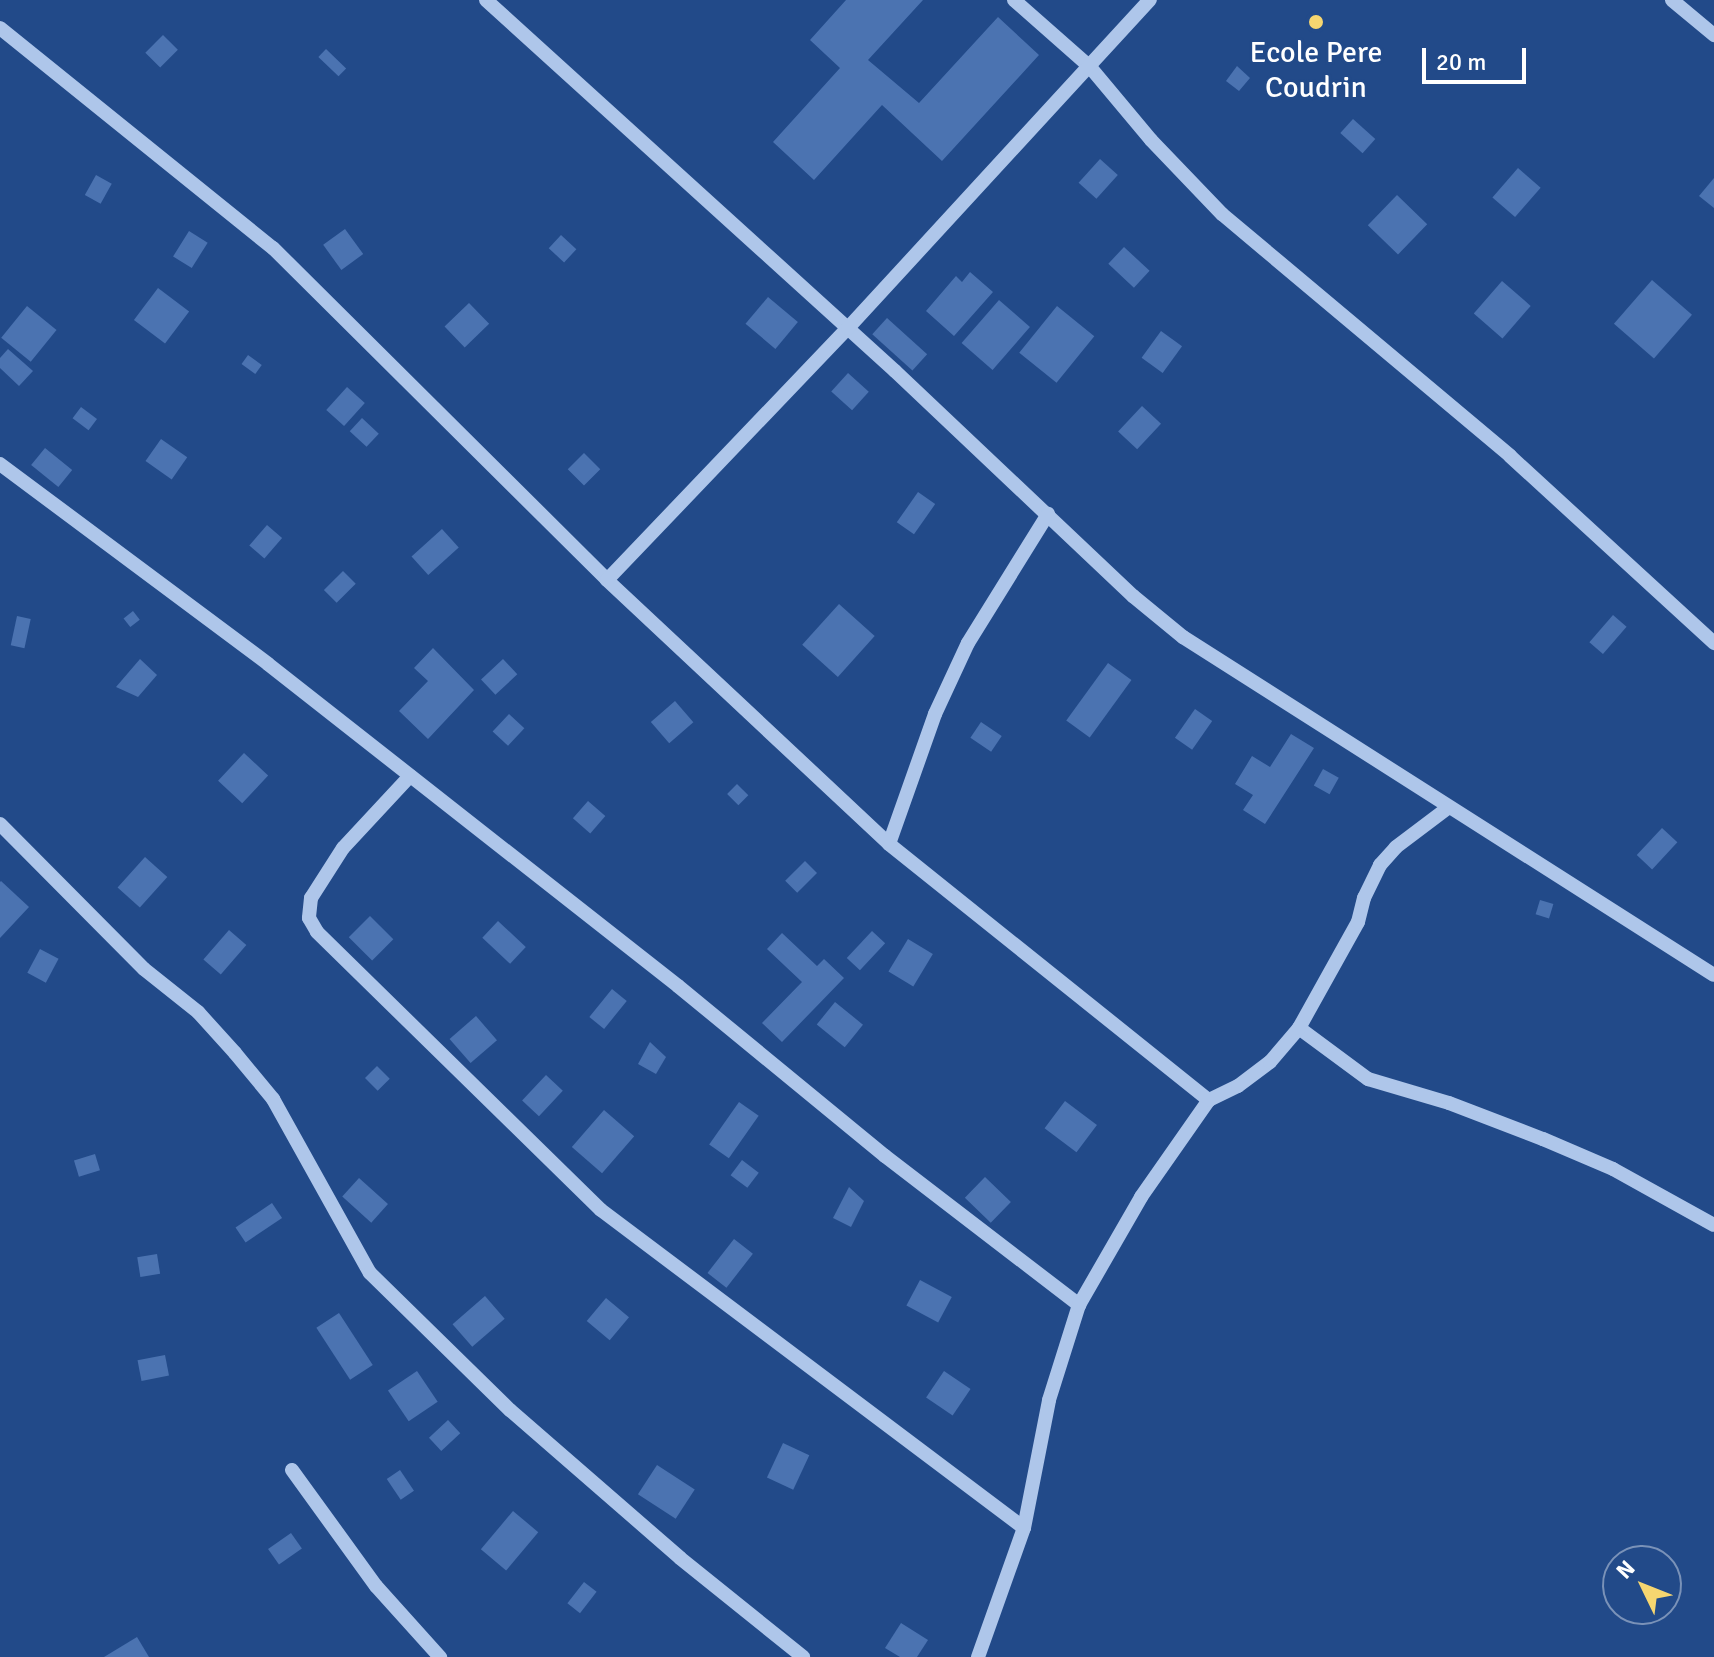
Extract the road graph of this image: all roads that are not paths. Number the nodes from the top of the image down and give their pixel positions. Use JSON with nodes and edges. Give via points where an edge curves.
{"nodes":[{"id":1,"x":486,"y":0,"type":"edge"},
{"id":2,"x":1014,"y":0,"type":"edge"},
{"id":3,"x":1150,"y":0,"type":"edge"},
{"id":4,"x":1672,"y":0,"type":"edge"},
{"id":5,"x":0,"y":28,"type":"edge"},
{"id":6,"x":1714,"y":35,"type":"edge"},
{"id":7,"x":1090,"y":67,"type":"junction"},
{"id":8,"x":848,"y":328,"type":"junction"},
{"id":9,"x":0,"y":464,"type":"edge"},
{"id":10,"x":1048,"y":514,"type":"junction"},
{"id":11,"x":607,"y":580,"type":"junction"},
{"id":12,"x":1714,"y":643,"type":"edge"},
{"id":13,"x":410,"y":776,"type":"junction"},
{"id":14,"x":1449,"y":807,"type":"junction"},
{"id":15,"x":0,"y":824,"type":"edge"},
{"id":16,"x":889,"y":844,"type":"junction"},
{"id":17,"x":1714,"y":975,"type":"edge"},
{"id":18,"x":1299,"y":1028,"type":"junction"},
{"id":19,"x":1209,"y":1100,"type":"junction"},
{"id":20,"x":1714,"y":1225,"type":"edge"},
{"id":21,"x":1079,"y":1305,"type":"junction"},
{"id":22,"x":292,"y":1470,"type":"dead end"},
{"id":23,"x":1024,"y":1528,"type":"junction"},
{"id":24,"x":440,"y":1657,"type":"edge"},
{"id":25,"x":803,"y":1657,"type":"edge"},
{"id":26,"x":978,"y":1657,"type":"edge"}],
"edges":[{"from":1,"to":8,"type":"street"},
{"from":2,"to":7,"type":"street"},
{"from":3,"to":7,"type":"street"},
{"from":4,"to":6,"type":"street"},
{"from":5,"to":11,"type":"street","via":[[273,248]]},
{"from":7,"to":8,"type":"street"},
{"from":7,"to":12,"type":"street","via":[[1222,214],[1510,456]]},
{"from":8,"to":10,"type":"street"},
{"from":8,"to":11,"type":"street"},
{"from":9,"to":13,"type":"street"},
{"from":10,"to":14,"type":"street","via":[[1183,637]]},
{"from":10,"to":16,"type":"street","via":[[968,643],[935,714]]},
{"from":11,"to":16,"type":"street"},
{"from":13,"to":21,"type":"street"},
{"from":13,"to":23,"type":"street","via":[[343,848],[311,898],[309,918],[317,932],[601,1210]]},
{"from":14,"to":17,"type":"street"},
{"from":14,"to":18,"type":"street","via":[[1380,865],[1358,922]]},
{"from":15,"to":25,"type":"street","via":[[144,969],[198,1012],[273,1099],[370,1273],[510,1410]]},
{"from":16,"to":19,"type":"street"},
{"from":18,"to":19,"type":"street","via":[[1270,1062]]},
{"from":18,"to":20,"type":"street","via":[[1368,1079],[1543,1139],[1613,1169]]},
{"from":19,"to":21,"type":"street","via":[[1141,1197]]},
{"from":21,"to":23,"type":"street","via":[[1049,1400]]},
{"from":22,"to":24,"type":"street","via":[[376,1586]]},
{"from":23,"to":26,"type":"street"}]}
